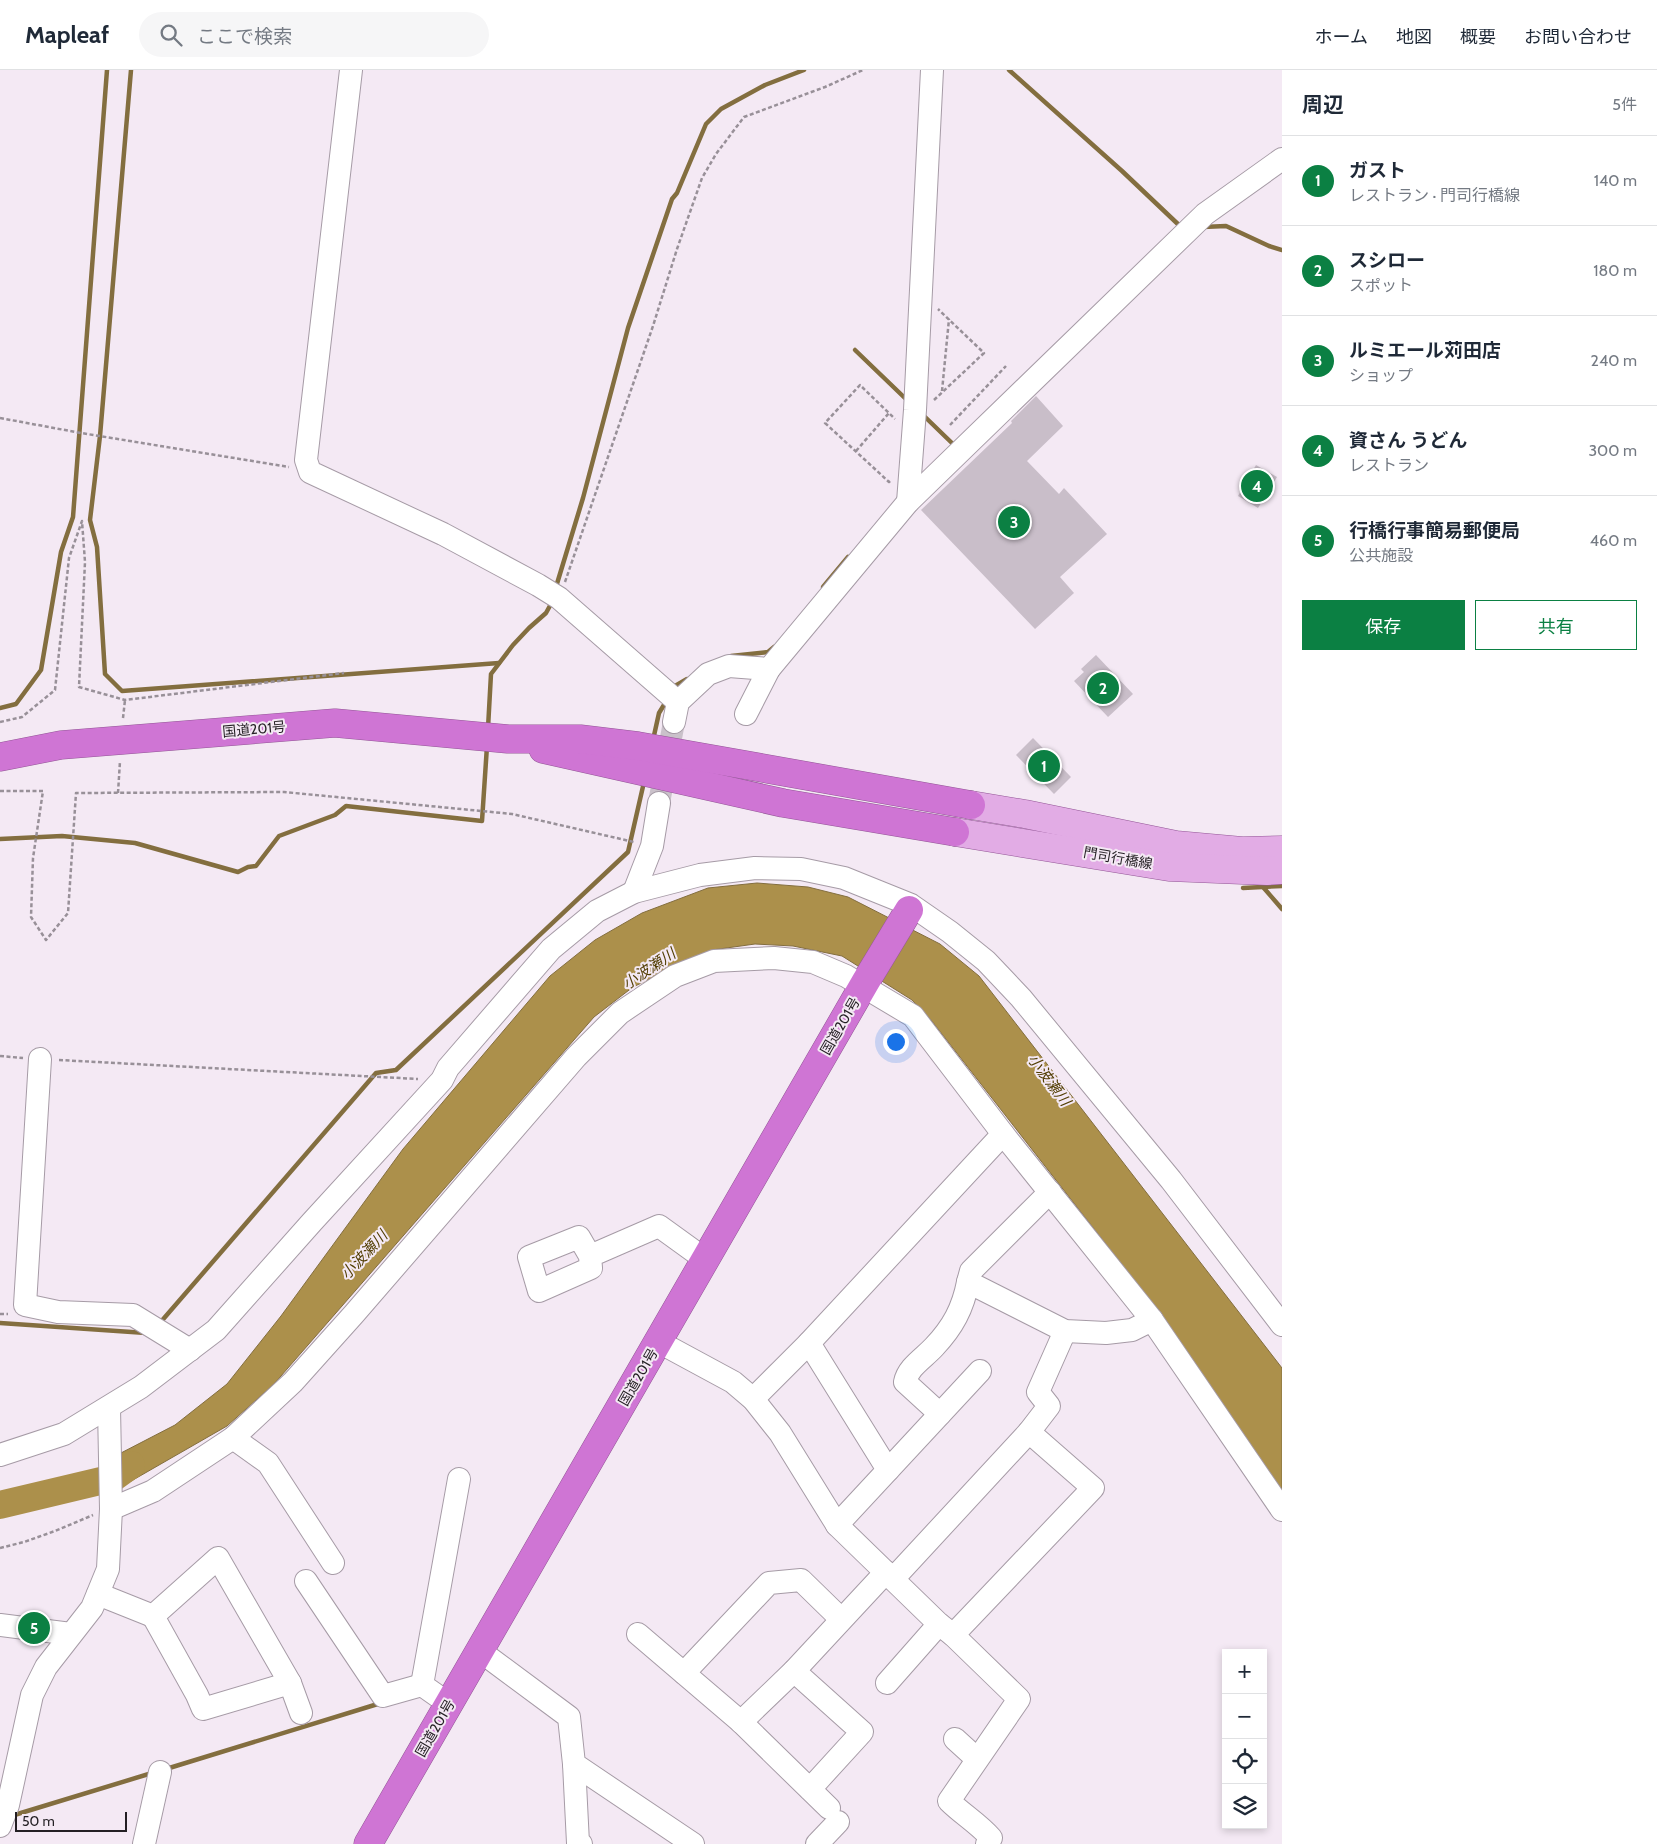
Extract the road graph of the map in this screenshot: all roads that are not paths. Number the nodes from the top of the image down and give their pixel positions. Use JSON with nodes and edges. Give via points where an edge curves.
{"nodes":[{"id":1,"x":351,"y":70,"type":"edge"},
{"id":2,"x":932,"y":70,"type":"edge"},
{"id":3,"x":1282,"y":159,"type":"edge"},
{"id":4,"x":908,"y":502,"type":"junction"},
{"id":5,"x":769,"y":669,"type":"junction"},
{"id":6,"x":746,"y":714,"type":"dead end"},
{"id":7,"x":508,"y":739,"type":"junction"},
{"id":8,"x":0,"y":757,"type":"edge"},
{"id":9,"x":660,"y":803,"type":"tunnel mouth"},
{"id":10,"x":971,"y":805,"type":"joint"},
{"id":11,"x":955,"y":832,"type":"joint"},
{"id":12,"x":1282,"y":850,"type":"edge"},
{"id":13,"x":1282,"y":870,"type":"edge"},
{"id":14,"x":634,"y":892,"type":"junction"},
{"id":15,"x":909,"y":910,"type":"dead end"},
{"id":16,"x":865,"y":984,"type":"junction"},
{"id":17,"x":40,"y":1059,"type":"road end"},
{"id":18,"x":1003,"y":1134,"type":"junction"},
{"id":19,"x":1050,"y":1192,"type":"junction"},
{"id":20,"x":590,"y":1256,"type":"dead end"},
{"id":21,"x":706,"y":1260,"type":"junction"},
{"id":22,"x":968,"y":1282,"type":"junction"},
{"id":23,"x":1152,"y":1320,"type":"junction"},
{"id":24,"x":1282,"y":1325,"type":"edge"},
{"id":25,"x":1065,"y":1331,"type":"junction"},
{"id":26,"x":659,"y":1342,"type":"junction"},
{"id":27,"x":809,"y":1343,"type":"junction"},
{"id":28,"x":190,"y":1350,"type":"junction"},
{"id":29,"x":980,"y":1371,"type":"dead end"},
{"id":30,"x":753,"y":1399,"type":"junction"},
{"id":31,"x":109,"y":1408,"type":"junction"},
{"id":32,"x":940,"y":1414,"type":"junction"},
{"id":33,"x":1030,"y":1432,"type":"junction"},
{"id":34,"x":233,"y":1438,"type":"junction"},
{"id":35,"x":0,"y":1455,"type":"edge"},
{"id":36,"x":888,"y":1470,"type":"junction"},
{"id":37,"x":459,"y":1479,"type":"dead end"},
{"id":38,"x":111,"y":1504,"type":"junction"},
{"id":39,"x":1282,"y":1510,"type":"edge"},
{"id":40,"x":837,"y":1526,"type":"junction"},
{"id":41,"x":333,"y":1563,"type":"dead end"},
{"id":42,"x":890,"y":1576,"type":"junction"},
{"id":43,"x":306,"y":1581,"type":"dead end"},
{"id":44,"x":98,"y":1594,"type":"junction"},
{"id":45,"x":153,"y":1616,"type":"junction"},
{"id":46,"x":841,"y":1620,"type":"junction"},
{"id":47,"x":0,"y":1625,"type":"edge"},
{"id":48,"x":946,"y":1629,"type":"junction"},
{"id":49,"x":71,"y":1634,"type":"junction"},
{"id":50,"x":638,"y":1634,"type":"dead end"},
{"id":51,"x":480,"y":1650,"type":"junction"},
{"id":52,"x":794,"y":1671,"type":"junction"},
{"id":53,"x":684,"y":1673,"type":"junction"},
{"id":54,"x":290,"y":1683,"type":"junction"},
{"id":55,"x":887,"y":1683,"type":"dead end"},
{"id":56,"x":422,"y":1685,"type":"junction"},
{"id":57,"x":449,"y":1704,"type":"junction"},
{"id":58,"x":301,"y":1713,"type":"dead end"},
{"id":59,"x":741,"y":1722,"type":"junction"},
{"id":60,"x":955,"y":1739,"type":"dead end"},
{"id":61,"x":977,"y":1759,"type":"junction"},
{"id":62,"x":574,"y":1764,"type":"junction"},
{"id":63,"x":160,"y":1772,"type":"dead end"},
{"id":64,"x":810,"y":1789,"type":"junction"},
{"id":65,"x":2,"y":1817,"type":"edge"},
{"id":66,"x":144,"y":1844,"type":"edge"},
{"id":67,"x":368,"y":1844,"type":"edge"},
{"id":68,"x":579,"y":1844,"type":"edge"},
{"id":69,"x":694,"y":1844,"type":"edge"},
{"id":70,"x":817,"y":1844,"type":"edge"},
{"id":71,"x":987,"y":1844,"type":"edge"}],
"edges":[{"from":1,"to":5,"type":"street","via":[[306,460],[310,472],[442,534],[538,584],[559,598],[676,712],[708,674],[729,666]]},
{"from":2,"to":4,"type":"street"},
{"from":3,"to":4,"type":"street","via":[[1206,214]]},
{"from":4,"to":5,"type":"street"},
{"from":5,"to":6,"type":"street"},
{"from":7,"to":8,"type":"highway","name":"国道201号","via":[[335,723],[61,745]]},
{"from":7,"to":10,"type":"highway","name":"国道201号","via":[[580,739],[638,746]]},
{"from":7,"to":11,"type":"highway","name":"国道201号","via":[[572,757],[783,803]]},
{"from":9,"to":14,"type":"street","via":[[652,846]]},
{"from":10,"to":12,"type":"main road","name":"門司行橋線","via":[[1176,845],[1242,851]]},
{"from":11,"to":13,"type":"main road","name":"門司行橋線","via":[[1169,867]]},
{"from":14,"to":24,"type":"street","via":[[700,875],[755,868],[801,869],[844,878],[911,905],[986,962],[1020,998],[1171,1180]]},
{"from":14,"to":28,"type":"street","via":[[597,911],[551,949],[448,1068],[442,1080],[216,1330]]},
{"from":15,"to":16,"type":"highway","name":"国道201号"},
{"from":16,"to":18,"type":"street","via":[[913,1016]]},
{"from":16,"to":21,"type":"highway","name":"国道201号"},
{"from":16,"to":34,"type":"street","via":[[813,962],[774,958],[714,961],[675,976],[620,1013],[576,1057],[299,1376]]},
{"from":17,"to":28,"type":"street","via":[[25,1306],[58,1312],[133,1315]]},
{"from":18,"to":19,"type":"street"},
{"from":18,"to":27,"type":"street"},
{"from":19,"to":22,"type":"street","via":[[971,1271]]},
{"from":19,"to":23,"type":"street"},
{"from":20,"to":21,"type":"street","via":[[659,1226]]},
{"from":21,"to":26,"type":"highway","name":"国道201号"},
{"from":22,"to":25,"type":"street"},
{"from":22,"to":32,"type":"street","via":[[964,1302],[951,1326],[907,1373],[905,1382]]},
{"from":23,"to":25,"type":"street","via":[[1132,1330],[1106,1333]]},
{"from":23,"to":39,"type":"street"},
{"from":25,"to":33,"type":"street","via":[[1038,1392],[1049,1406]]},
{"from":26,"to":30,"type":"street","via":[[733,1382]]},
{"from":26,"to":51,"type":"highway","name":"国道201号"},
{"from":27,"to":30,"type":"street"},
{"from":27,"to":36,"type":"street"},
{"from":28,"to":31,"type":"street"},
{"from":29,"to":32,"type":"street"},
{"from":30,"to":40,"type":"street","via":[[780,1434]]},
{"from":31,"to":35,"type":"street","via":[[64,1434]]},
{"from":31,"to":38,"type":"street"},
{"from":32,"to":36,"type":"street"},
{"from":33,"to":42,"type":"street"},
{"from":33,"to":48,"type":"street","via":[[1093,1488]]},
{"from":34,"to":38,"type":"street","via":[[153,1491]]},
{"from":34,"to":41,"type":"street","via":[[268,1463]]},
{"from":36,"to":40,"type":"street"},
{"from":37,"to":56,"type":"street"},
{"from":38,"to":44,"type":"street","via":[[108,1569]]},
{"from":40,"to":42,"type":"street"},
{"from":42,"to":46,"type":"street"},
{"from":42,"to":48,"type":"street"},
{"from":43,"to":56,"type":"street","via":[[383,1696]]},
{"from":44,"to":45,"type":"street"},
{"from":44,"to":49,"type":"street","via":[[92,1608]]},
{"from":45,"to":54,"type":"street","via":[[203,1709]]},
{"from":45,"to":54,"type":"street","via":[[218,1558]]},
{"from":46,"to":52,"type":"street"},
{"from":46,"to":53,"type":"street","via":[[801,1580],[769,1583]]},
{"from":47,"to":49,"type":"street"},
{"from":48,"to":55,"type":"street"},
{"from":48,"to":61,"type":"street","via":[[1019,1699]]},
{"from":49,"to":65,"type":"street","via":[[46,1667],[32,1695],[8,1805]]},
{"from":50,"to":53,"type":"street"},
{"from":51,"to":57,"type":"highway","name":"国道201号"},
{"from":51,"to":62,"type":"street","via":[[569,1717]]},
{"from":52,"to":59,"type":"street"},
{"from":52,"to":64,"type":"street","via":[[862,1732]]},
{"from":53,"to":59,"type":"street"},
{"from":54,"to":58,"type":"street"},
{"from":56,"to":57,"type":"street"},
{"from":57,"to":67,"type":"highway","name":"国道201号"},
{"from":59,"to":64,"type":"street"},
{"from":60,"to":61,"type":"street"},
{"from":61,"to":71,"type":"street","via":[[948,1801],[992,1838]]},
{"from":62,"to":68,"type":"street"},
{"from":62,"to":69,"type":"street"},
{"from":63,"to":66,"type":"street"},
{"from":64,"to":70,"type":"street","via":[[834,1815]]}]}
